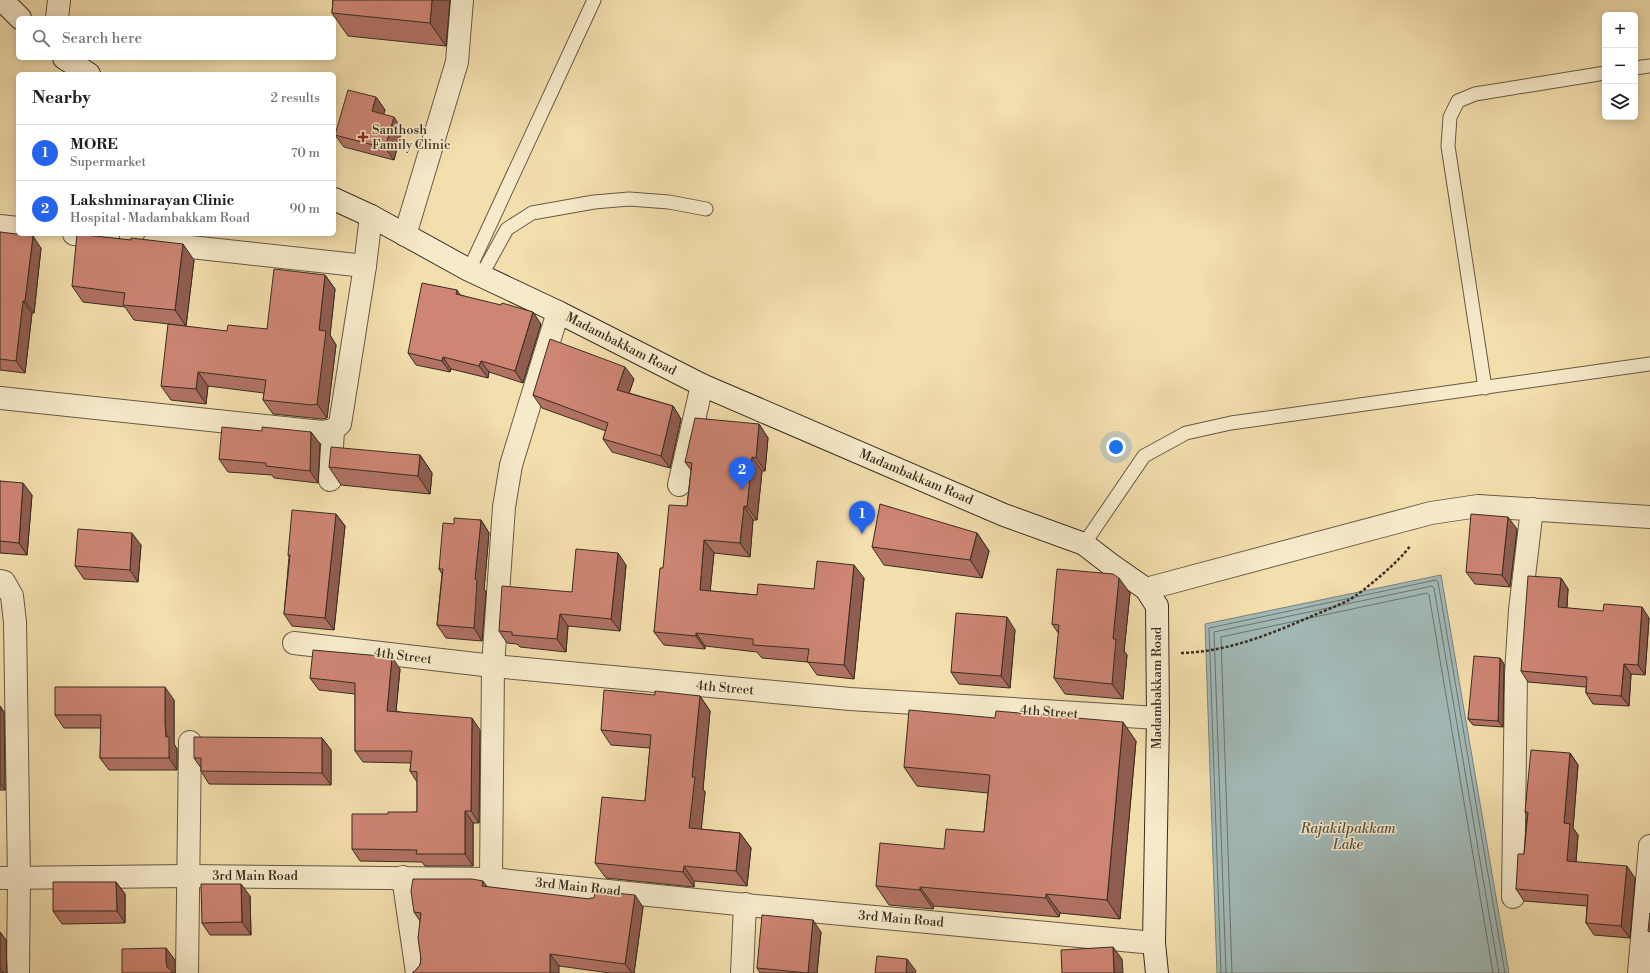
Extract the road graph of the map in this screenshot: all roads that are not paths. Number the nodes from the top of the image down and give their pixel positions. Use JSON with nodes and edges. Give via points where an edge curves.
{"nodes":[{"id":1,"x":2,"y":0,"type":"edge"},
{"id":2,"x":59,"y":0,"type":"edge"},
{"id":3,"x":462,"y":0,"type":"edge"},
{"id":4,"x":594,"y":0,"type":"edge"},
{"id":5,"x":18,"y":16,"type":"edge"},
{"id":6,"x":57,"y":16,"type":"edge"},
{"id":7,"x":67,"y":60,"type":"edge"},
{"id":8,"x":1650,"y":66,"type":"edge"},
{"id":9,"x":1638,"y":68,"type":"edge"},
{"id":10,"x":86,"y":72,"type":"edge"},
{"id":11,"x":1602,"y":73,"type":"edge"},
{"id":12,"x":336,"y":200,"type":"edge"},
{"id":13,"x":706,"y":209,"type":"dead end"},
{"id":14,"x":371,"y":216,"type":"junction"},
{"id":15,"x":0,"y":226,"type":"edge"},
{"id":16,"x":16,"y":228,"type":"edge"},
{"id":17,"x":91,"y":236,"type":"edge"},
{"id":18,"x":404,"y":236,"type":"junction"},
{"id":19,"x":365,"y":266,"type":"junction"},
{"id":20,"x":475,"y":273,"type":"junction"},
{"id":21,"x":558,"y":312,"type":"junction"},
{"id":22,"x":1650,"y":364,"type":"edge"},
{"id":23,"x":702,"y":384,"type":"junction"},
{"id":24,"x":1485,"y":388,"type":"junction"},
{"id":25,"x":0,"y":398,"type":"edge"},
{"id":26,"x":333,"y":430,"type":"junction"},
{"id":27,"x":330,"y":480,"type":"edge"},
{"id":28,"x":679,"y":485,"type":"dead end"},
{"id":29,"x":1532,"y":509,"type":"junction"},
{"id":30,"x":1650,"y":517,"type":"edge"},
{"id":31,"x":1084,"y":544,"type":"junction"},
{"id":32,"x":0,"y":581,"type":"edge"},
{"id":33,"x":1146,"y":589,"type":"junction"},
{"id":34,"x":294,"y":643,"type":"dead end"},
{"id":35,"x":493,"y":666,"type":"junction"},
{"id":36,"x":1158,"y":718,"type":"junction"},
{"id":37,"x":190,"y":742,"type":"dead end"},
{"id":38,"x":1650,"y":846,"type":"edge"},
{"id":39,"x":1649,"y":872,"type":"edge"},
{"id":40,"x":188,"y":876,"type":"junction"},
{"id":41,"x":402,"y":877,"type":"junction"},
{"id":42,"x":10,"y":878,"type":"edge"},
{"id":43,"x":491,"y":879,"type":"junction"},
{"id":44,"x":1513,"y":897,"type":"dead end"},
{"id":45,"x":745,"y":904,"type":"junction"},
{"id":46,"x":1154,"y":942,"type":"junction"},
{"id":47,"x":18,"y":973,"type":"edge"},
{"id":48,"x":186,"y":973,"type":"edge"},
{"id":49,"x":418,"y":973,"type":"edge"},
{"id":50,"x":742,"y":973,"type":"edge"},
{"id":51,"x":1156,"y":973,"type":"edge"},
{"id":52,"x":1639,"y":973,"type":"edge"}],
"edges":[{"from":1,"to":5,"type":"street"},
{"from":2,"to":6,"type":"street"},
{"from":3,"to":18,"type":"street","via":[[457,62]]},
{"from":4,"to":20,"type":"lane"},
{"from":7,"to":10,"type":"street"},
{"from":8,"to":9,"type":"lane"},
{"from":11,"to":24,"type":"lane","via":[[1475,94],[1458,101],[1450,117],[1448,146]]},
{"from":12,"to":14,"type":"street","name":"Madambakkam Road"},
{"from":13,"to":20,"type":"lane","via":[[669,202],[629,199],[594,202],[532,213],[507,229]]},
{"from":14,"to":18,"type":"street","name":"Madambakkam Road"},
{"from":14,"to":19,"type":"street"},
{"from":15,"to":16,"type":"street"},
{"from":17,"to":19,"type":"street"},
{"from":18,"to":20,"type":"street","name":"Madambakkam Road"},
{"from":19,"to":26,"type":"street","via":[[340,424]]},
{"from":20,"to":21,"type":"street","name":"Madambakkam Road"},
{"from":21,"to":23,"type":"street","name":"Madambakkam Road"},
{"from":21,"to":35,"type":"street","via":[[511,464],[504,507]]},
{"from":22,"to":24,"type":"lane"},
{"from":23,"to":28,"type":"street"},
{"from":23,"to":31,"type":"street","name":"Madambakkam Road","via":[[1004,515]]},
{"from":24,"to":31,"type":"lane","via":[[1231,423],[1186,433],[1144,456]]},
{"from":25,"to":26,"type":"street","via":[[322,432]]},
{"from":26,"to":27,"type":"street"},
{"from":29,"to":30,"type":"street"},
{"from":29,"to":33,"type":"street","via":[[1478,506],[1431,513]]},
{"from":29,"to":44,"type":"street","via":[[1520,610],[1516,674]]},
{"from":31,"to":33,"type":"street","name":"Madambakkam Road"},
{"from":32,"to":42,"type":"street","via":[[4,582],[12,596],[15,622]]},
{"from":33,"to":36,"type":"street","name":"Madambakkam Road","via":[[1157,606]]},
{"from":34,"to":35,"type":"street","name":"4th Street"},
{"from":35,"to":36,"type":"street","name":"4th Street","via":[[850,699]]},
{"from":35,"to":43,"type":"street"},
{"from":36,"to":46,"type":"street","name":"Madambakkam Road"},
{"from":37,"to":40,"type":"street"},
{"from":38,"to":39,"type":"street"},
{"from":39,"to":52,"type":"street"},
{"from":40,"to":41,"type":"street","name":"3rd Main Road"},
{"from":40,"to":42,"type":"street","name":"3rd Main Road"},
{"from":40,"to":48,"type":"street"},
{"from":41,"to":43,"type":"street","name":"3rd Main Road"},
{"from":41,"to":49,"type":"street"},
{"from":42,"to":47,"type":"street"},
{"from":43,"to":45,"type":"street","name":"3rd Main Road"},
{"from":45,"to":46,"type":"street","name":"3rd Main Road"},
{"from":45,"to":50,"type":"street"},
{"from":46,"to":51,"type":"street","name":"Madambakkam Road"}]}
